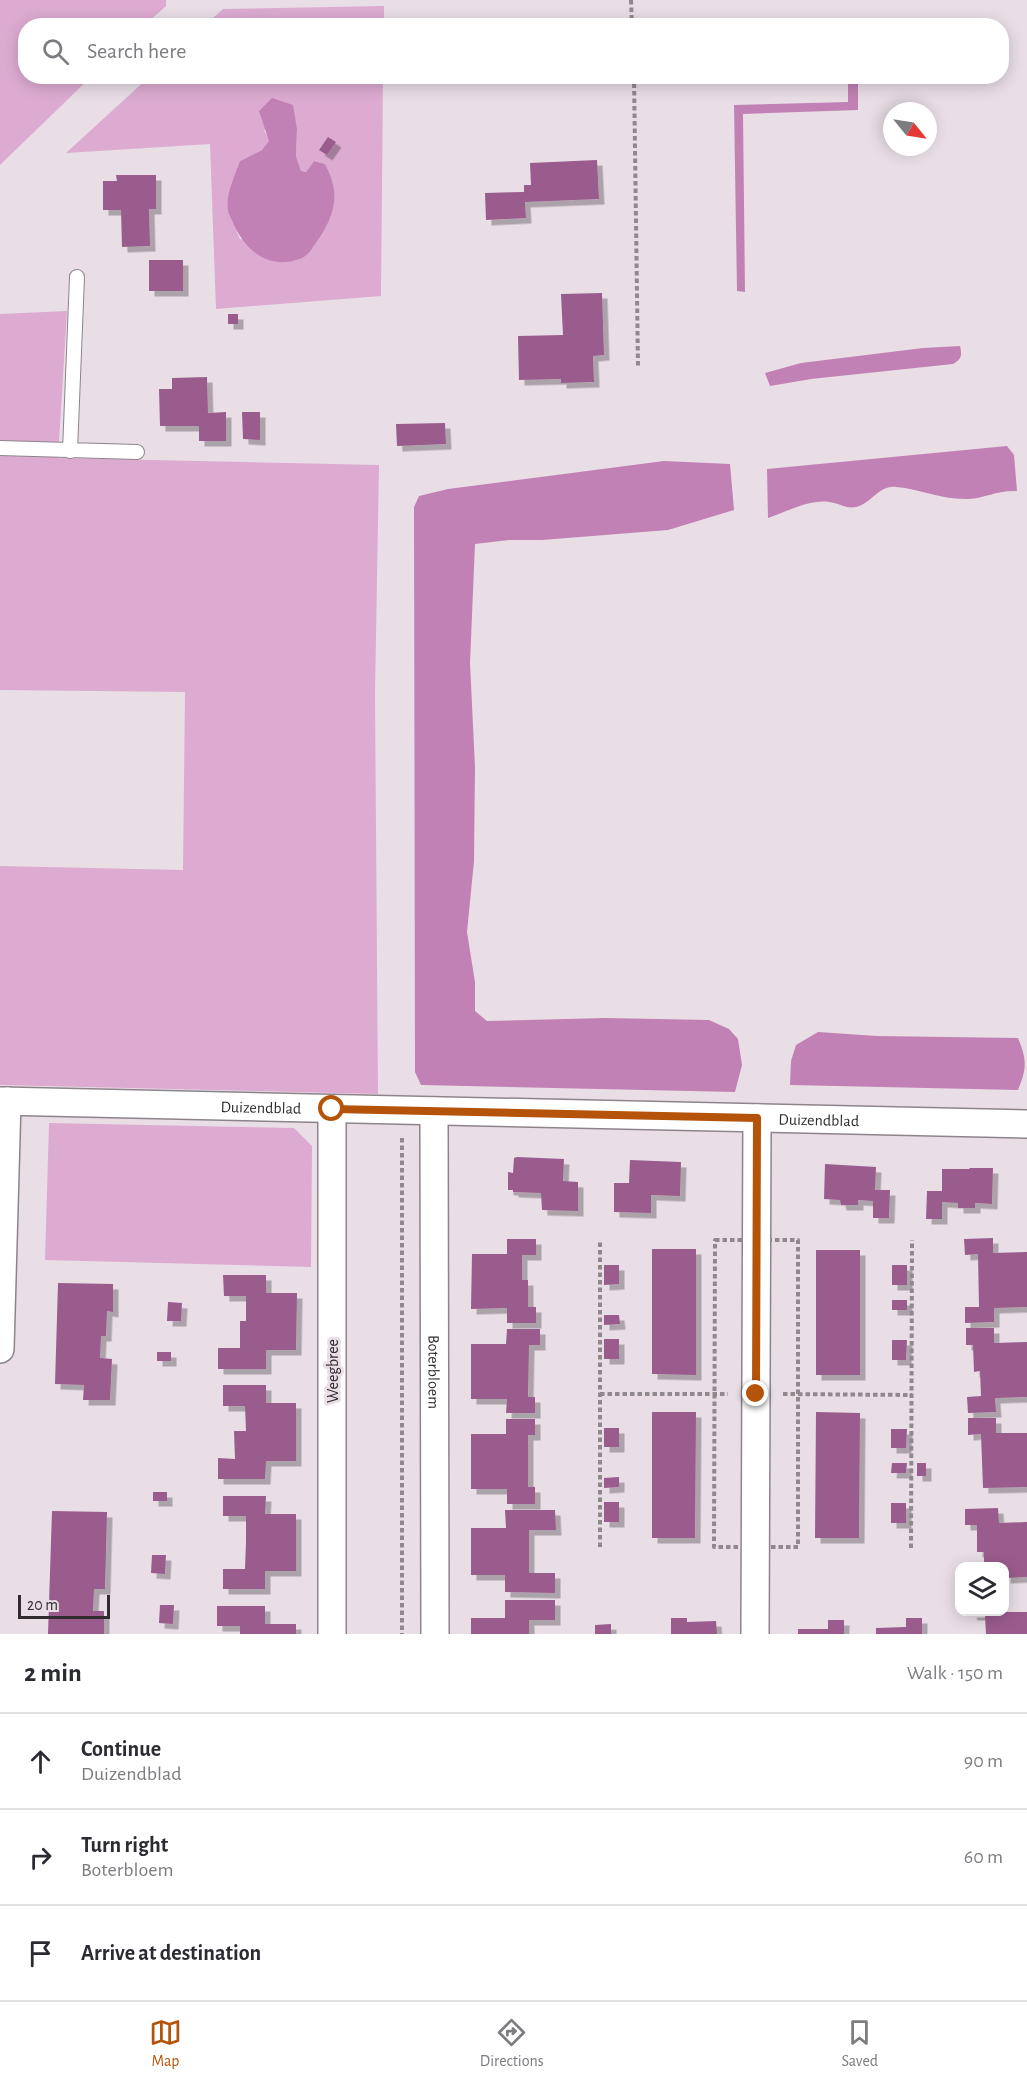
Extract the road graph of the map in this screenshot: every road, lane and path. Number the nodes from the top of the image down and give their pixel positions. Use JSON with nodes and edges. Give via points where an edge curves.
{"nodes":[{"id":1,"x":631,"y":0,"type":"edge"},
{"id":2,"x":632,"y":18,"type":"edge"},
{"id":3,"x":634,"y":84,"type":"edge"},
{"id":4,"x":77,"y":277,"type":"dead end"},
{"id":5,"x":638,"y":367,"type":"dead end"},
{"id":6,"x":0,"y":448,"type":"edge"},
{"id":7,"x":70,"y":451,"type":"junction"},
{"id":8,"x":136,"y":452,"type":"dead end"},
{"id":9,"x":3,"y":1101,"type":"edge"},
{"id":10,"x":332,"y":1109,"type":"junction"},
{"id":11,"x":402,"y":1110,"type":"junction"},
{"id":12,"x":435,"y":1111,"type":"junction"},
{"id":13,"x":757,"y":1118,"type":"junction"},
{"id":14,"x":1027,"y":1125,"type":"edge"},
{"id":15,"x":912,"y":1240,"type":"dead end"},
{"id":16,"x":600,"y":1241,"type":"dead end"},
{"id":17,"x":0,"y":1349,"type":"edge"},
{"id":18,"x":600,"y":1394,"type":"junction"},
{"id":19,"x":714,"y":1394,"type":"dead end"},
{"id":20,"x":798,"y":1394,"type":"dead end"},
{"id":21,"x":912,"y":1395,"type":"junction"},
{"id":22,"x":600,"y":1547,"type":"dead end"},
{"id":23,"x":911,"y":1548,"type":"dead end"},
{"id":24,"x":332,"y":1634,"type":"edge"},
{"id":25,"x":402,"y":1634,"type":"edge"},
{"id":26,"x":435,"y":1634,"type":"edge"},
{"id":27,"x":755,"y":1634,"type":"edge"}],
"edges":[{"from":1,"to":2,"type":"path"},
{"from":3,"to":5,"type":"path"},
{"from":4,"to":7,"type":"lane"},
{"from":6,"to":7,"type":"lane"},
{"from":7,"to":8,"type":"lane"},
{"from":9,"to":10,"type":"street","name":"Duizendblad"},
{"from":9,"to":17,"type":"street"},
{"from":10,"to":11,"type":"street","name":"Duizendblad"},
{"from":10,"to":24,"type":"street","name":"Weegbree"},
{"from":11,"to":12,"type":"street","name":"Duizendblad"},
{"from":11,"to":25,"type":"path"},
{"from":12,"to":13,"type":"street","name":"Duizendblad"},
{"from":12,"to":26,"type":"street","name":"Boterbloem"},
{"from":13,"to":14,"type":"street","name":"Duizendblad"},
{"from":13,"to":27,"type":"street"},
{"from":15,"to":21,"type":"path"},
{"from":16,"to":18,"type":"path"},
{"from":18,"to":19,"type":"path"},
{"from":18,"to":22,"type":"path"},
{"from":20,"to":21,"type":"path"},
{"from":21,"to":23,"type":"path"}]}
